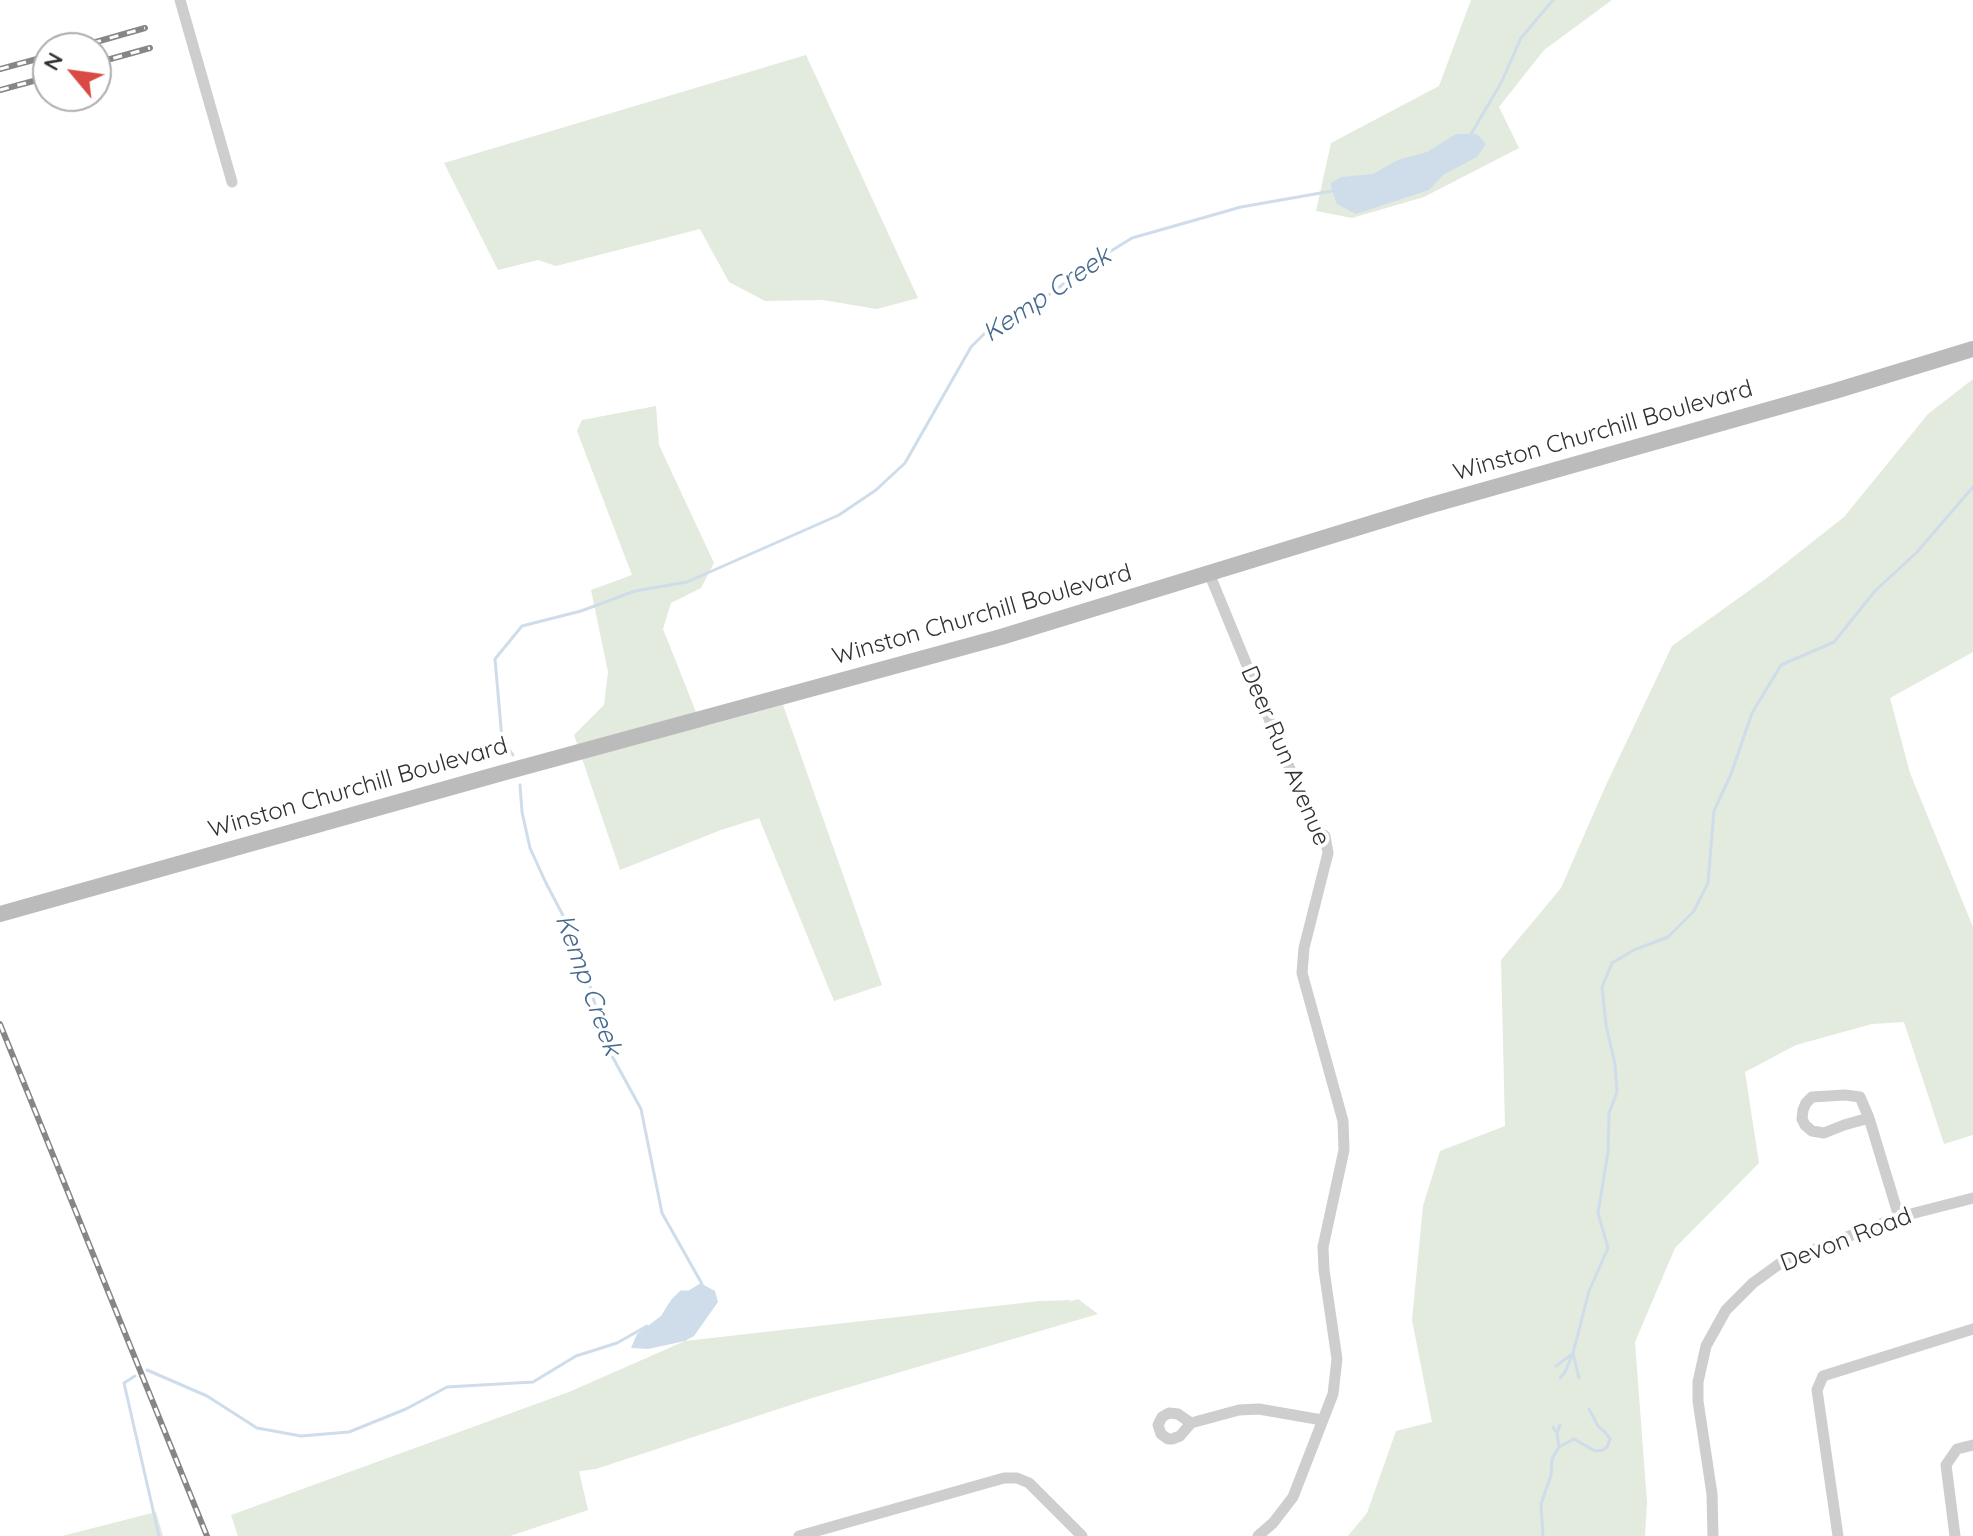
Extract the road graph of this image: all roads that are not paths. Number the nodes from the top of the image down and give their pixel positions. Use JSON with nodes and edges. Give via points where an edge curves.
{"nodes":[{"id":1,"x":180,"y":0,"type":"edge"},
{"id":2,"x":232,"y":182,"type":"dead end"},
{"id":3,"x":1973,"y":349,"type":"edge"},
{"id":4,"x":1209,"y":573,"type":"junction"},
{"id":5,"x":0,"y":914,"type":"edge"},
{"id":6,"x":1869,"y":1118,"type":"junction"},
{"id":7,"x":1973,"y":1198,"type":"edge"},
{"id":8,"x":1899,"y":1217,"type":"junction"},
{"id":9,"x":1973,"y":1329,"type":"edge"},
{"id":10,"x":1322,"y":1420,"type":"junction"},
{"id":11,"x":1191,"y":1423,"type":"dead end"},
{"id":12,"x":1973,"y":1445,"type":"edge"},
{"id":13,"x":799,"y":1536,"type":"edge"},
{"id":14,"x":1082,"y":1536,"type":"edge"},
{"id":15,"x":1258,"y":1536,"type":"edge"},
{"id":16,"x":1713,"y":1536,"type":"edge"},
{"id":17,"x":1838,"y":1536,"type":"edge"},
{"id":18,"x":1955,"y":1536,"type":"edge"}],
"edges":[{"from":1,"to":2,"type":"street"},
{"from":3,"to":4,"type":"main road","name":"Winston Churchill Boulevard"},
{"from":4,"to":5,"type":"main road","name":"Winston Churchill Boulevard","via":[[1001,637]]},
{"from":4,"to":10,"type":"street","name":"Deer Run Avenue","via":[[1328,853],[1302,973],[1343,1121],[1344,1150],[1323,1247],[1337,1359],[1333,1394]]},
{"from":6,"to":6,"type":"street","via":[[1824,1133],[1812,1131],[1802,1119],[1812,1097],[1845,1095],[1860,1097]]},
{"from":6,"to":8,"type":"street"},
{"from":7,"to":8,"type":"street","name":"Devon Road"},
{"from":8,"to":16,"type":"street","name":"Devon Road","via":[[1782,1262],[1726,1310],[1706,1346],[1698,1382]]},
{"from":9,"to":17,"type":"street","via":[[1823,1376],[1817,1390]]},
{"from":10,"to":11,"type":"street","via":[[1259,1409]]},
{"from":10,"to":15,"type":"street","name":"Deer Run Avenue","via":[[1293,1497]]},
{"from":12,"to":18,"type":"street","via":[[1957,1449],[1946,1465]]},
{"from":13,"to":14,"type":"street","via":[[1004,1478],[1029,1483]]}]}
